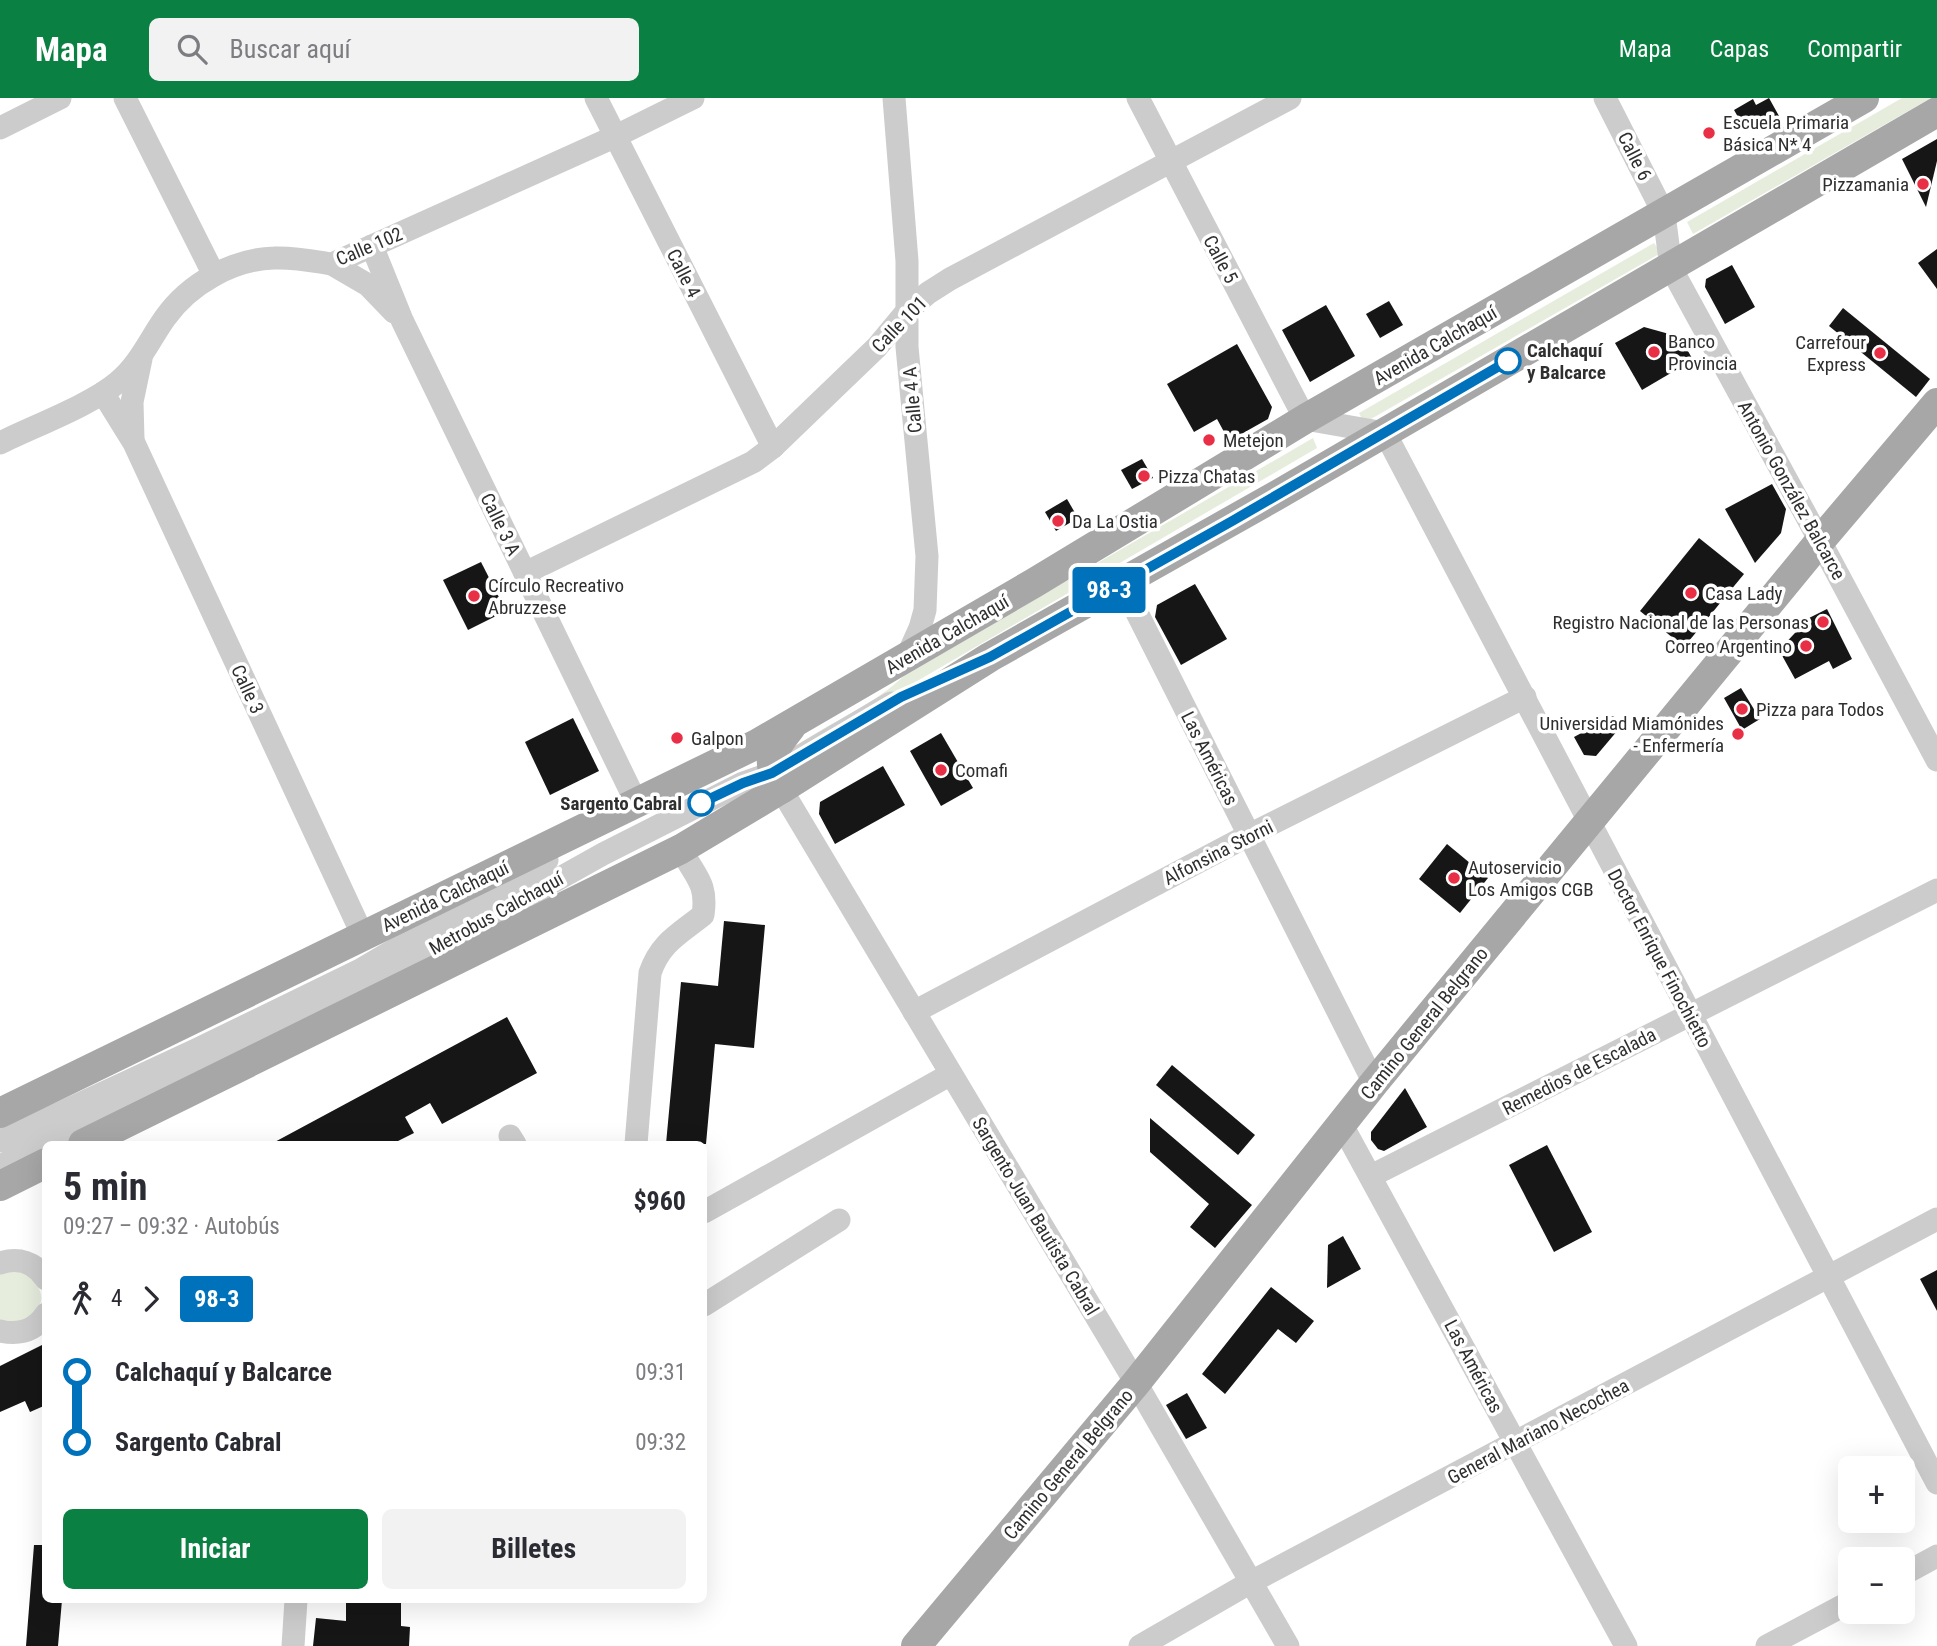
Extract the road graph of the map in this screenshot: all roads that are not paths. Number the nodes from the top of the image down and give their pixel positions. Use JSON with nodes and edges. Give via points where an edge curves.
{"nodes":[{"id":1,"x":60,"y":98,"type":"edge"},
{"id":2,"x":125,"y":98,"type":"edge"},
{"id":3,"x":596,"y":98,"type":"edge"},
{"id":4,"x":693,"y":98,"type":"edge"},
{"id":5,"x":894,"y":98,"type":"edge"},
{"id":6,"x":1138,"y":98,"type":"edge"},
{"id":7,"x":1290,"y":98,"type":"edge"},
{"id":8,"x":1605,"y":98,"type":"edge"},
{"id":9,"x":1864,"y":98,"type":"edge"},
{"id":10,"x":1937,"y":112,"type":"edge"},
{"id":11,"x":0,"y":128,"type":"edge"},
{"id":12,"x":614,"y":136,"type":"junction"},
{"id":13,"x":1170,"y":162,"type":"junction"},
{"id":14,"x":1664,"y":214,"type":"junction"},
{"id":15,"x":372,"y":246,"type":"junction"},
{"id":16,"x":332,"y":264,"type":"junction"},
{"id":17,"x":1671,"y":268,"type":"junction"},
{"id":18,"x":214,"y":275,"type":"junction"},
{"id":19,"x":907,"y":311,"type":"junction"},
{"id":20,"x":402,"y":320,"type":"junction"},
{"id":21,"x":141,"y":356,"type":"junction"},
{"id":22,"x":103,"y":393,"type":"junction"},
{"id":23,"x":1937,"y":403,"type":"edge"},
{"id":24,"x":1306,"y":419,"type":"junction"},
{"id":25,"x":1385,"y":433,"type":"junction"},
{"id":26,"x":0,"y":443,"type":"edge"},
{"id":27,"x":134,"y":443,"type":"junction"},
{"id":28,"x":773,"y":447,"type":"junction"},
{"id":29,"x":1820,"y":541,"type":"junction"},
{"id":30,"x":525,"y":573,"type":"junction"},
{"id":31,"x":1122,"y":583,"type":"junction"},
{"id":32,"x":907,"y":657,"type":"junction"},
{"id":33,"x":1525,"y":696,"type":"junction"},
{"id":34,"x":793,"y":724,"type":"junction"},
{"id":35,"x":1937,"y":760,"type":"edge"},
{"id":36,"x":776,"y":781,"type":"junction"},
{"id":37,"x":637,"y":804,"type":"junction"},
{"id":38,"x":1588,"y":822,"type":"junction"},
{"id":39,"x":1249,"y":835,"type":"junction"},
{"id":40,"x":681,"y":849,"type":"junction"},
{"id":41,"x":1937,"y":890,"type":"edge"},
{"id":42,"x":363,"y":936,"type":"junction"},
{"id":43,"x":914,"y":1012,"type":"junction"},
{"id":44,"x":1690,"y":1015,"type":"junction"},
{"id":45,"x":951,"y":1074,"type":"junction"},
{"id":46,"x":1374,"y":1083,"type":"junction"},
{"id":47,"x":0,"y":1117,"type":"edge"},
{"id":48,"x":1342,"y":1125,"type":"junction"},
{"id":49,"x":50,"y":1141,"type":"edge"},
{"id":50,"x":89,"y":1141,"type":"edge"},
{"id":51,"x":636,"y":1141,"type":"edge"},
{"id":52,"x":42,"y":1145,"type":"edge"},
{"id":53,"x":42,"y":1165,"type":"edge"},
{"id":54,"x":0,"y":1166,"type":"edge"},
{"id":55,"x":1371,"y":1176,"type":"junction"},
{"id":56,"x":0,"y":1186,"type":"edge"},
{"id":57,"x":707,"y":1210,"type":"edge"},
{"id":58,"x":1937,"y":1219,"type":"edge"},
{"id":59,"x":839,"y":1220,"type":"dead end"},
{"id":60,"x":0,"y":1263,"type":"edge"},
{"id":61,"x":42,"y":1275,"type":"edge"},
{"id":62,"x":1826,"y":1276,"type":"junction"},
{"id":63,"x":707,"y":1303,"type":"edge"},
{"id":64,"x":42,"y":1319,"type":"edge"},
{"id":65,"x":0,"y":1331,"type":"edge"},
{"id":66,"x":1136,"y":1383,"type":"junction"},
{"id":67,"x":1516,"y":1443,"type":"junction"},
{"id":68,"x":1937,"y":1483,"type":"edge"},
{"id":69,"x":1937,"y":1556,"type":"edge"},
{"id":70,"x":1915,"y":1568,"type":"edge"},
{"id":71,"x":1251,"y":1582,"type":"junction"},
{"id":72,"x":296,"y":1603,"type":"edge"},
{"id":73,"x":1838,"y":1608,"type":"edge"},
{"id":74,"x":920,"y":1644,"type":"edge"},
{"id":75,"x":293,"y":1646,"type":"edge"},
{"id":76,"x":1140,"y":1646,"type":"edge"},
{"id":77,"x":1288,"y":1646,"type":"edge"},
{"id":78,"x":1626,"y":1646,"type":"edge"},
{"id":79,"x":1767,"y":1646,"type":"edge"}],
"edges":[{"from":1,"to":11,"type":"street"},
{"from":2,"to":18,"type":"street"},
{"from":3,"to":12,"type":"street","name":"Calle 4"},
{"from":4,"to":12,"type":"street","name":"Calle 102"},
{"from":5,"to":19,"type":"street","name":"Calle 4 A"},
{"from":6,"to":13,"type":"street","name":"Calle 5"},
{"from":7,"to":13,"type":"street","name":"Calle 101"},
{"from":8,"to":14,"type":"street","name":"Calle 6"},
{"from":9,"to":14,"type":"main road","name":"Avenida Calchaquí"},
{"from":10,"to":17,"type":"main road"},
{"from":12,"to":15,"type":"street","name":"Calle 102"},
{"from":12,"to":28,"type":"street","name":"Calle 4"},
{"from":13,"to":19,"type":"street","name":"Calle 101","via":[[950,279]]},
{"from":13,"to":24,"type":"street","name":"Calle 5"},
{"from":14,"to":17,"type":"street","name":"Antonio González Balcarce"},
{"from":14,"to":24,"type":"main road","name":"Avenida Calchaquí"},
{"from":15,"to":16,"type":"street","name":"Calle 102"},
{"from":15,"to":20,"type":"street","name":"Calle 3 A"},
{"from":16,"to":18,"type":"street","name":"Calle 102","via":[[272,257]]},
{"from":16,"to":20,"type":"street","name":"Calle 3 A","via":[[368,285]]},
{"from":17,"to":25,"type":"main road"},
{"from":17,"to":29,"type":"street","name":"Antonio González Balcarce"},
{"from":18,"to":21,"type":"street","name":"Calle 102","via":[[167,316]]},
{"from":19,"to":28,"type":"street","name":"Calle 101","via":[[877,347]]},
{"from":19,"to":32,"type":"street","name":"Calle 4 A","via":[[928,591],[920,628]]},
{"from":20,"to":30,"type":"street","name":"Calle 3 A"},
{"from":21,"to":22,"type":"street","name":"Calle 102"},
{"from":21,"to":27,"type":"street","name":"Calle 3","via":[[132,402]]},
{"from":22,"to":26,"type":"street","name":"Calle 102"},
{"from":22,"to":27,"type":"street","name":"Calle 3"},
{"from":23,"to":29,"type":"main road","name":"Camino General Belgrano"},
{"from":24,"to":25,"type":"street"},
{"from":24,"to":32,"type":"main road","name":"Avenida Calchaquí"},
{"from":25,"to":31,"type":"main road"},
{"from":25,"to":33,"type":"street","name":"Doctor Enrique Finochietto"},
{"from":27,"to":42,"type":"street","name":"Calle 3"},
{"from":28,"to":30,"type":"street","name":"Calle 101","via":[[753,462]]},
{"from":29,"to":35,"type":"street","name":"Antonio González Balcarce"},
{"from":29,"to":38,"type":"main road","name":"Camino General Belgrano"},
{"from":30,"to":37,"type":"street","name":"Calle 3 A"},
{"from":31,"to":36,"type":"main road"},
{"from":31,"to":39,"type":"street","name":"Las Américas"},
{"from":32,"to":34,"type":"main road","name":"Avenida Calchaquí"},
{"from":33,"to":38,"type":"street","name":"Doctor Enrique Finochietto"},
{"from":33,"to":39,"type":"street","name":"Alfonsina Storni"},
{"from":34,"to":36,"type":"main road","via":[[773,750]]},
{"from":34,"to":37,"type":"main road","name":"Avenida Calchaquí"},
{"from":36,"to":40,"type":"main road"},
{"from":36,"to":43,"type":"street","name":"Sargento Juan Bautista Cabral"},
{"from":36,"to":49,"type":"street","name":"Metrobus Calchaquí","via":[[743,783],[676,816],[383,976]]},
{"from":37,"to":42,"type":"main road","name":"Avenida Calchaquí"},
{"from":37,"to":47,"type":"street","name":"Metrobus Calchaquí","via":[[362,969],[196,1050]]},
{"from":38,"to":44,"type":"street","name":"Doctor Enrique Finochietto"},
{"from":38,"to":46,"type":"main road","name":"Camino General Belgrano"},
{"from":39,"to":43,"type":"street","name":"Alfonsina Storni"},
{"from":39,"to":46,"type":"street","name":"Las Américas"},
{"from":40,"to":50,"type":"main road"},
{"from":40,"to":51,"type":"street","via":[[704,887],[705,899],[702,915],[665,944],[650,973]]},
{"from":41,"to":44,"type":"street","name":"Remedios de Escalada"},
{"from":42,"to":47,"type":"main road","name":"Avenida Calchaquí"},
{"from":43,"to":45,"type":"street","name":"Sargento Juan Bautista Cabral"},
{"from":44,"to":55,"type":"street","name":"Remedios de Escalada"},
{"from":44,"to":62,"type":"street","name":"Doctor Enrique Finochietto"},
{"from":45,"to":57,"type":"street"},
{"from":45,"to":66,"type":"street","name":"Sargento Juan Bautista Cabral"},
{"from":46,"to":48,"type":"main road","name":"Camino General Belgrano"},
{"from":48,"to":55,"type":"street","name":"Las Américas"},
{"from":48,"to":66,"type":"main road","name":"Camino General Belgrano"},
{"from":52,"to":54,"type":"street","name":"Metrobus Calchaquí"},
{"from":53,"to":56,"type":"main road"},
{"from":55,"to":67,"type":"street","name":"Las Américas"},
{"from":58,"to":62,"type":"street","name":"General Mariano Necochea"},
{"from":59,"to":63,"type":"street"},
{"from":60,"to":61,"type":"street","via":[[21,1261]]},
{"from":62,"to":67,"type":"street","name":"General Mariano Necochea"},
{"from":62,"to":68,"type":"street","name":"Doctor Enrique Finochietto"},
{"from":64,"to":65,"type":"street","via":[[24,1332]]},
{"from":66,"to":71,"type":"street","name":"Sargento Juan Bautista Cabral"},
{"from":66,"to":74,"type":"main road","name":"Camino General Belgrano"},
{"from":67,"to":71,"type":"street","name":"General Mariano Necochea"},
{"from":67,"to":78,"type":"street","name":"Las Américas"},
{"from":69,"to":70,"type":"street"},
{"from":71,"to":76,"type":"street","name":"General Mariano Necochea"},
{"from":71,"to":77,"type":"street","name":"Sargento Juan Bautista Cabral"},
{"from":72,"to":75,"type":"street"},
{"from":73,"to":79,"type":"street"}]}
